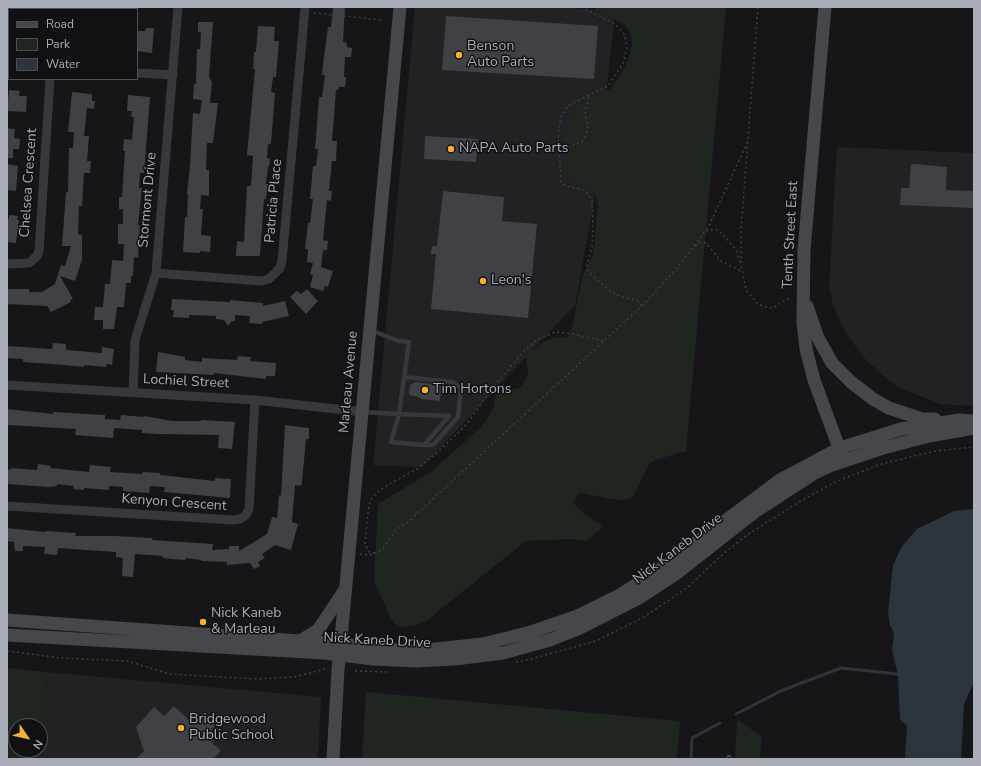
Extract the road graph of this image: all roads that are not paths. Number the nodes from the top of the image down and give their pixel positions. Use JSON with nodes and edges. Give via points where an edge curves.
{"nodes":[{"id":1,"x":178,"y":7,"type":"edge"},
{"id":2,"x":400,"y":7,"type":"edge"},
{"id":3,"x":824,"y":7,"type":"edge"},
{"id":4,"x":304,"y":10,"type":"edge"},
{"id":5,"x":138,"y":73,"type":"edge"},
{"id":6,"x":173,"y":75,"type":"junction"},
{"id":7,"x":50,"y":80,"type":"edge"},
{"id":8,"x":7,"y":264,"type":"edge"},
{"id":9,"x":156,"y":273,"type":"junction"},
{"id":10,"x":804,"y":280,"type":"junction"},
{"id":11,"x":370,"y":329,"type":"junction"},
{"id":12,"x":404,"y":377,"type":"junction"},
{"id":13,"x":7,"y":385,"type":"edge"},
{"id":14,"x":133,"y":393,"type":"junction"},
{"id":15,"x":255,"y":400,"type":"junction"},
{"id":16,"x":363,"y":412,"type":"junction"},
{"id":17,"x":399,"y":414,"type":"junction"},
{"id":18,"x":959,"y":420,"type":"junction"},
{"id":19,"x":974,"y":421,"type":"edge"},
{"id":20,"x":974,"y":428,"type":"edge"},
{"id":21,"x":424,"y":445,"type":"junction"},
{"id":22,"x":842,"y":454,"type":"junction"},
{"id":23,"x":7,"y":506,"type":"edge"},
{"id":24,"x":346,"y":588,"type":"junction"},
{"id":25,"x":7,"y":620,"type":"edge"},
{"id":26,"x":7,"y":634,"type":"edge"},
{"id":27,"x":300,"y":641,"type":"junction"},
{"id":28,"x":341,"y":650,"type":"junction"},
{"id":29,"x":333,"y":759,"type":"edge"}],
"edges":[{"from":1,"to":6,"type":"street","name":"Stormont Drive"},
{"from":2,"to":11,"type":"street","name":"Marleau Avenue"},
{"from":3,"to":10,"type":"street","name":"Tenth Street East","via":[[804,250]]},
{"from":4,"to":9,"type":"street","name":"Patricia Place","via":[[280,268],[274,275],[261,281]]},
{"from":5,"to":6,"type":"street"},
{"from":6,"to":9,"type":"street","name":"Stormont Drive"},
{"from":7,"to":8,"type":"street","name":"Chelsea Crescent","via":[[39,250],[37,256],[29,263]]},
{"from":9,"to":14,"type":"street","name":"Stormont Drive","via":[[135,340]]},
{"from":10,"to":18,"type":"street","via":[[808,311],[818,338],[832,363],[851,382],[889,408],[922,419]]},
{"from":10,"to":22,"type":"street","name":"Tenth Street East","via":[[802,322],[806,349],[814,380]]},
{"from":11,"to":12,"type":"lane","via":[[398,341],[409,342]]},
{"from":11,"to":16,"type":"street","name":"Marleau Avenue"},
{"from":12,"to":17,"type":"lane"},
{"from":12,"to":21,"type":"lane","via":[[452,382],[460,388],[458,417],[433,445]]},
{"from":13,"to":14,"type":"street","name":"Lochiel Street"},
{"from":14,"to":15,"type":"street","name":"Lochiel Street"},
{"from":15,"to":16,"type":"street","name":"Lochiel Street"},
{"from":15,"to":23,"type":"street","name":"Kenyon Crescent","via":[[249,509],[240,519]]},
{"from":16,"to":17,"type":"lane"},
{"from":16,"to":24,"type":"street","name":"Marleau Avenue"},
{"from":17,"to":21,"type":"lane","via":[[391,442]]},
{"from":17,"to":21,"type":"lane","via":[[449,416]]},
{"from":18,"to":19,"type":"street","name":"Nick Kaneb Drive"},
{"from":18,"to":22,"type":"street","name":"Nick Kaneb Drive","via":[[901,429]]},
{"from":20,"to":22,"type":"street","name":"Nick Kaneb Drive"},
{"from":22,"to":28,"type":"street","name":"Nick Kaneb Drive","via":[[780,480],[661,568],[620,595],[575,617],[497,640],[454,647],[416,651]]},
{"from":24,"to":27,"type":"street","via":[[318,630]]},
{"from":24,"to":28,"type":"street","name":"Marleau Avenue"},
{"from":25,"to":27,"type":"street","name":"Nick Kaneb Drive"},
{"from":26,"to":28,"type":"street","name":"Nick Kaneb Drive"},
{"from":27,"to":28,"type":"street","name":"Nick Kaneb Drive"},
{"from":28,"to":29,"type":"street","name":"Marleau Avenue"}]}
